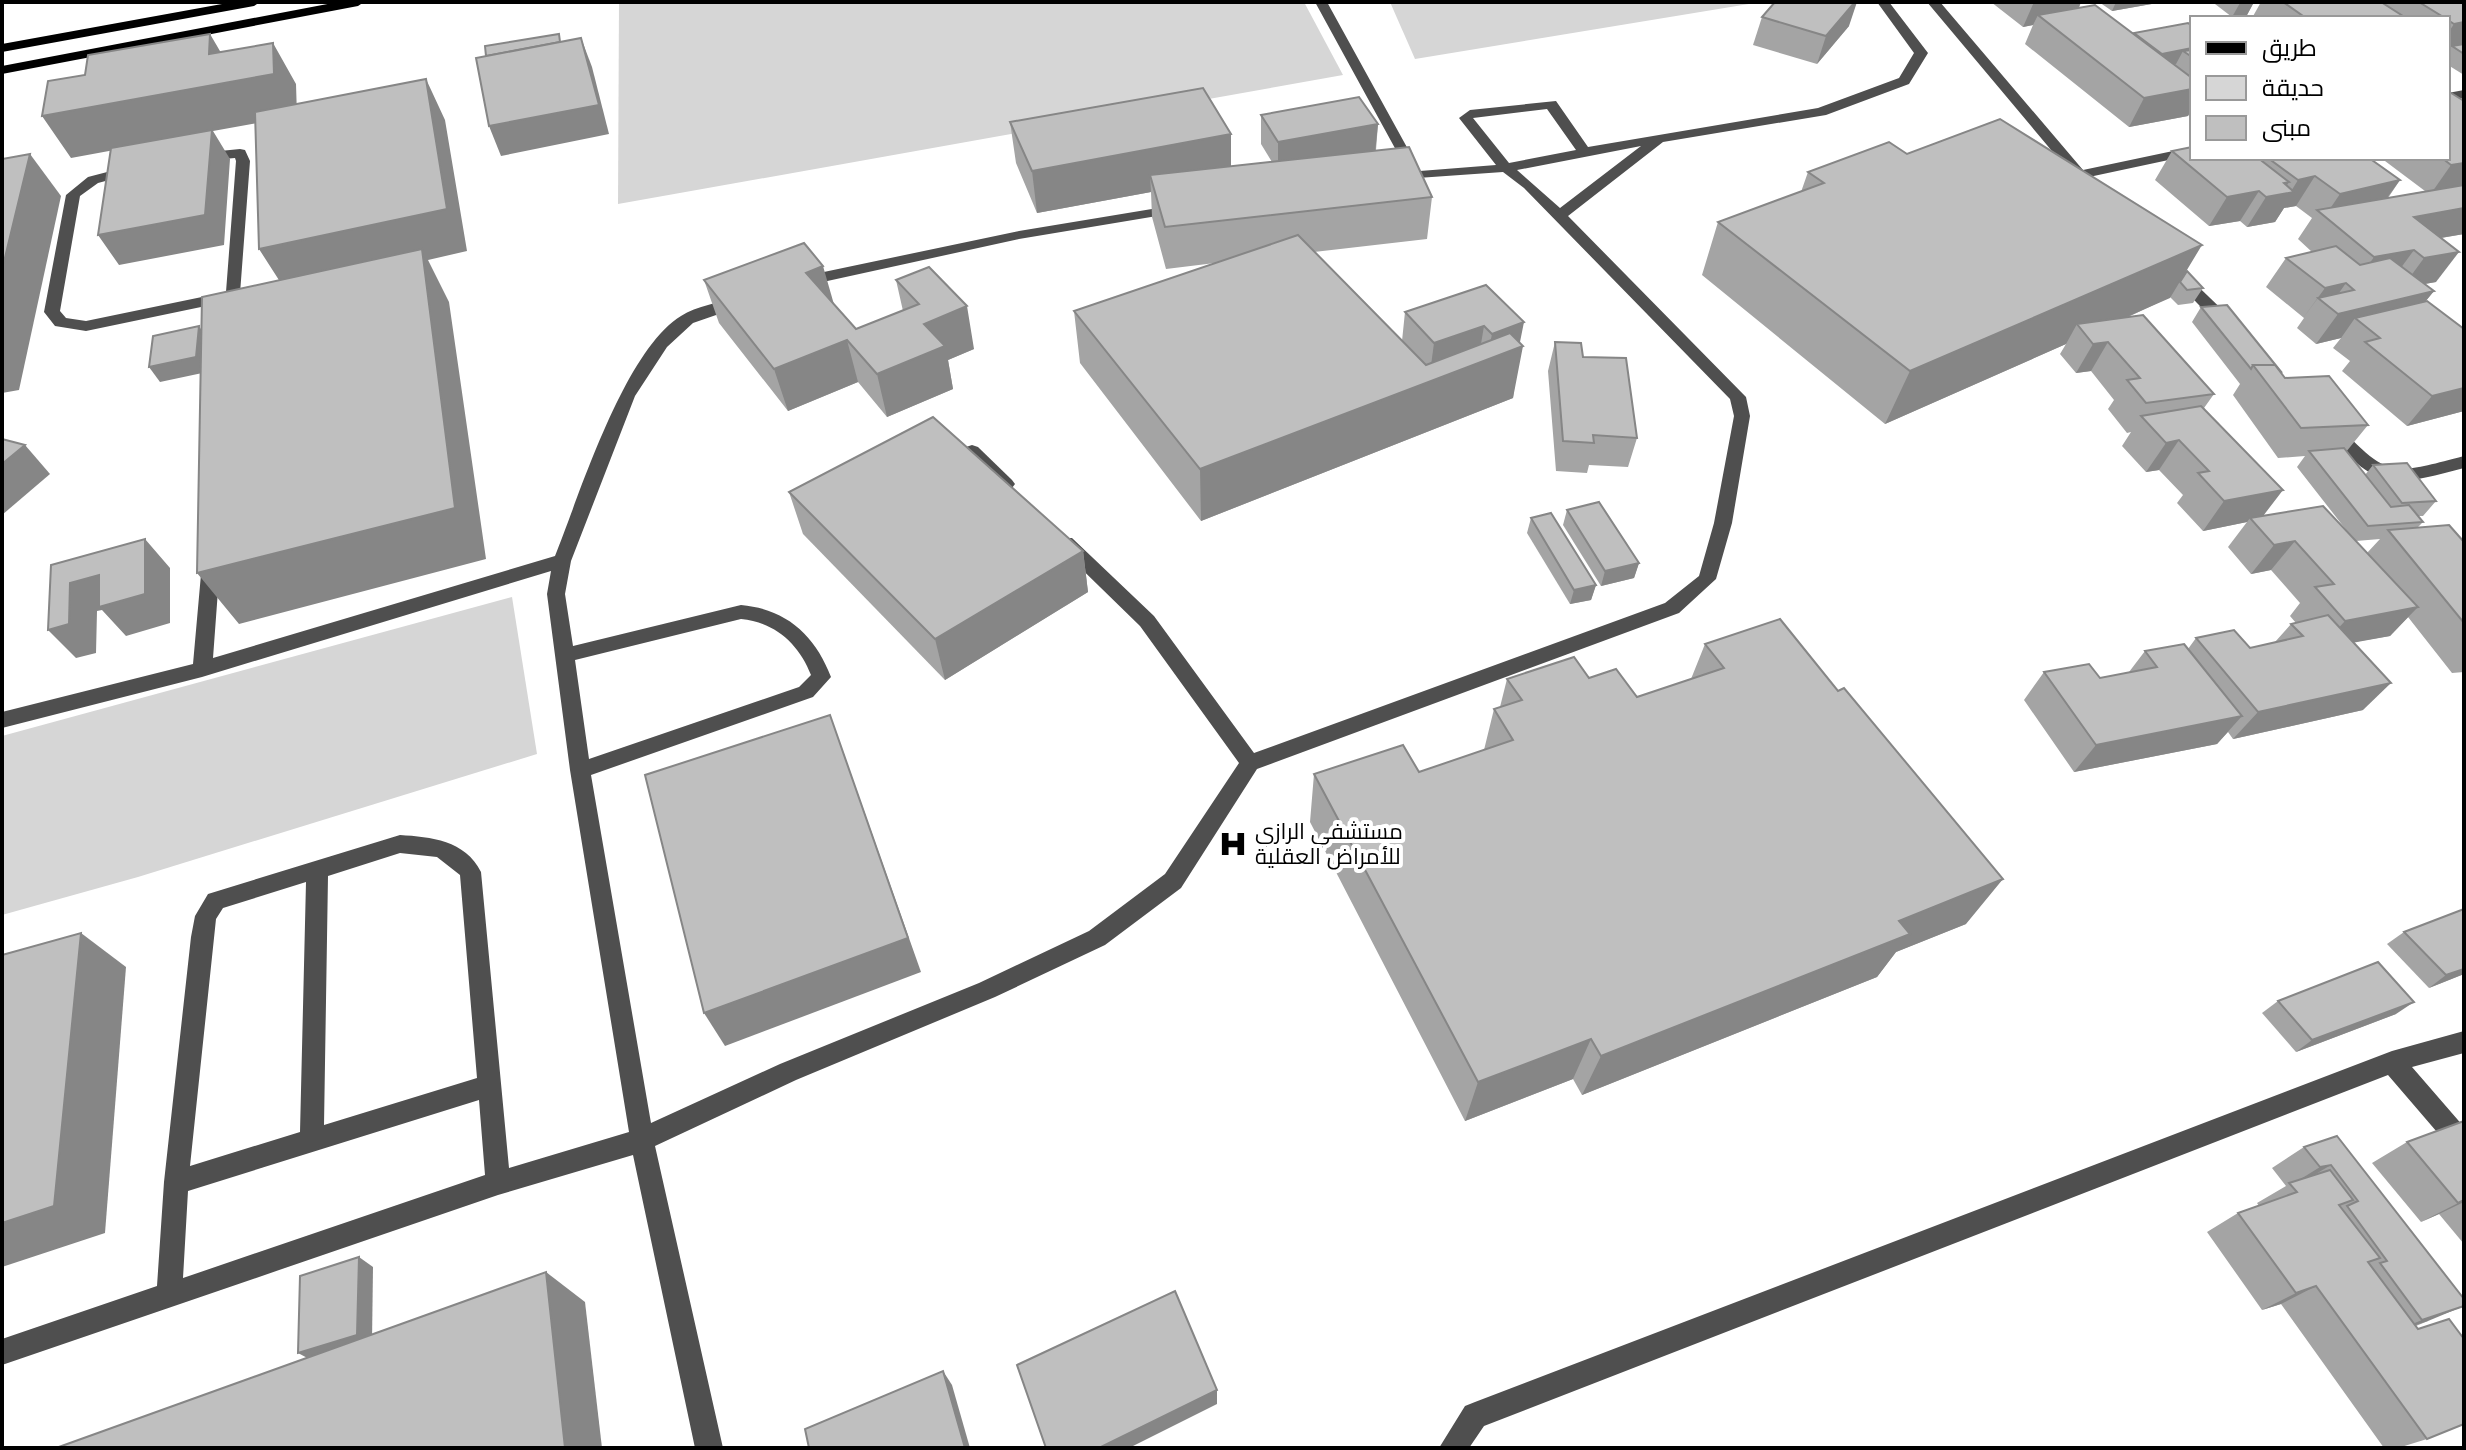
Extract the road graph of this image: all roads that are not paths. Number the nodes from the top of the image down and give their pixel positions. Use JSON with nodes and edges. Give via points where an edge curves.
{"nodes":[{"id":1,"x":254,"y":2,"type":"edge"},
{"id":2,"x":358,"y":2,"type":"edge"},
{"id":3,"x":1321,"y":2,"type":"edge"},
{"id":4,"x":1883,"y":2,"type":"edge"},
{"id":5,"x":1933,"y":2,"type":"edge"},
{"id":6,"x":2,"y":48,"type":"edge"},
{"id":7,"x":2,"y":70,"type":"edge"},
{"id":8,"x":1659,"y":138,"type":"junction"},
{"id":9,"x":2190,"y":152,"type":"edge"},
{"id":10,"x":1585,"y":153,"type":"junction"},
{"id":11,"x":178,"y":161,"type":"edge"},
{"id":12,"x":148,"y":167,"type":"edge"},
{"id":13,"x":1506,"y":168,"type":"junction"},
{"id":14,"x":1416,"y":174,"type":"junction"},
{"id":15,"x":1372,"y":180,"type":"edge"},
{"id":16,"x":1196,"y":205,"type":"edge"},
{"id":17,"x":1559,"y":215,"type":"junction"},
{"id":18,"x":2168,"y":265,"type":"edge"},
{"id":19,"x":789,"y":284,"type":"edge"},
{"id":20,"x":760,"y":294,"type":"edge"},
{"id":21,"x":234,"y":296,"type":"junction"},
{"id":22,"x":231,"y":327,"type":"edge"},
{"id":23,"x":2235,"y":332,"type":"edge"},
{"id":24,"x":2314,"y":411,"type":"edge"},
{"id":25,"x":972,"y":451,"type":"edge"},
{"id":26,"x":2464,"y":462,"type":"edge"},
{"id":27,"x":1016,"y":493,"type":"edge"},
{"id":28,"x":1048,"y":525,"type":"edge"},
{"id":29,"x":212,"y":545,"type":"edge"},
{"id":30,"x":562,"y":561,"type":"junction"},
{"id":31,"x":564,"y":655,"type":"junction"},
{"id":32,"x":202,"y":669,"type":"junction"},
{"id":33,"x":2,"y":720,"type":"edge"},
{"id":34,"x":1250,"y":763,"type":"junction"},
{"id":35,"x":580,"y":770,"type":"junction"},
{"id":36,"x":317,"y":868,"type":"junction"},
{"id":37,"x":2464,"y":1042,"type":"edge"},
{"id":38,"x":2392,"y":1062,"type":"junction"},
{"id":39,"x":489,"y":1086,"type":"junction"},
{"id":40,"x":312,"y":1139,"type":"junction"},
{"id":41,"x":642,"y":1140,"type":"junction"},
{"id":42,"x":2464,"y":1145,"type":"edge"},
{"id":43,"x":176,"y":1182,"type":"junction"},
{"id":44,"x":498,"y":1183,"type":"junction"},
{"id":45,"x":169,"y":1294,"type":"junction"},
{"id":46,"x":2,"y":1352,"type":"edge"},
{"id":47,"x":709,"y":1448,"type":"edge"},
{"id":48,"x":1453,"y":1448,"type":"edge"}],
"edges":[{"from":1,"to":6,"type":"main road"},
{"from":2,"to":7,"type":"main road"},
{"from":3,"to":14,"type":"street"},
{"from":4,"to":8,"type":"street","via":[[1921,53],[1904,81],[1821,112]]},
{"from":5,"to":9,"type":"street","via":[[2084,181]]},
{"from":8,"to":10,"type":"street"},
{"from":8,"to":17,"type":"street"},
{"from":10,"to":13,"type":"street"},
{"from":10,"to":13,"type":"street","via":[[1551,104],[1470,114],[1466,118]]},
{"from":11,"to":21,"type":"street","via":[[240,153]]},
{"from":12,"to":21,"type":"street","via":[[103,175],[73,195],[52,312],[61,322],[86,326]]},
{"from":13,"to":14,"type":"street"},
{"from":13,"to":17,"type":"street"},
{"from":14,"to":15,"type":"street"},
{"from":16,"to":19,"type":"street","via":[[1019,235]]},
{"from":17,"to":34,"type":"street","via":[[1738,397],[1742,416],[1707,579],[1672,608]]},
{"from":18,"to":23,"type":"street"},
{"from":20,"to":30,"type":"street","via":[[687,319],[661,343],[627,396]]},
{"from":21,"to":22,"type":"street"},
{"from":24,"to":26,"type":"street","via":[[2380,471],[2411,474]]},
{"from":25,"to":27,"type":"street"},
{"from":28,"to":34,"type":"street","via":[[1147,621]]},
{"from":29,"to":32,"type":"street"},
{"from":30,"to":31,"type":"street","via":[[556,594]]},
{"from":30,"to":32,"type":"street"},
{"from":31,"to":35,"type":"street"},
{"from":31,"to":35,"type":"street","via":[[755,612],[778,619],[816,658],[821,677],[806,692]]},
{"from":32,"to":33,"type":"street"},
{"from":34,"to":41,"type":"street","via":[[1173,881],[1097,938]]},
{"from":35,"to":41,"type":"street"},
{"from":36,"to":39,"type":"street","via":[[400,844],[454,853],[470,872]]},
{"from":36,"to":40,"type":"street"},
{"from":36,"to":43,"type":"street","via":[[216,901],[206,916]]},
{"from":37,"to":38,"type":"street"},
{"from":38,"to":42,"type":"street"},
{"from":38,"to":48,"type":"street","via":[[1475,1416]]},
{"from":39,"to":40,"type":"street"},
{"from":39,"to":44,"type":"street"},
{"from":40,"to":43,"type":"street"},
{"from":41,"to":44,"type":"street"},
{"from":41,"to":47,"type":"street"},
{"from":43,"to":45,"type":"street"},
{"from":44,"to":45,"type":"street"},
{"from":45,"to":46,"type":"street"}]}
